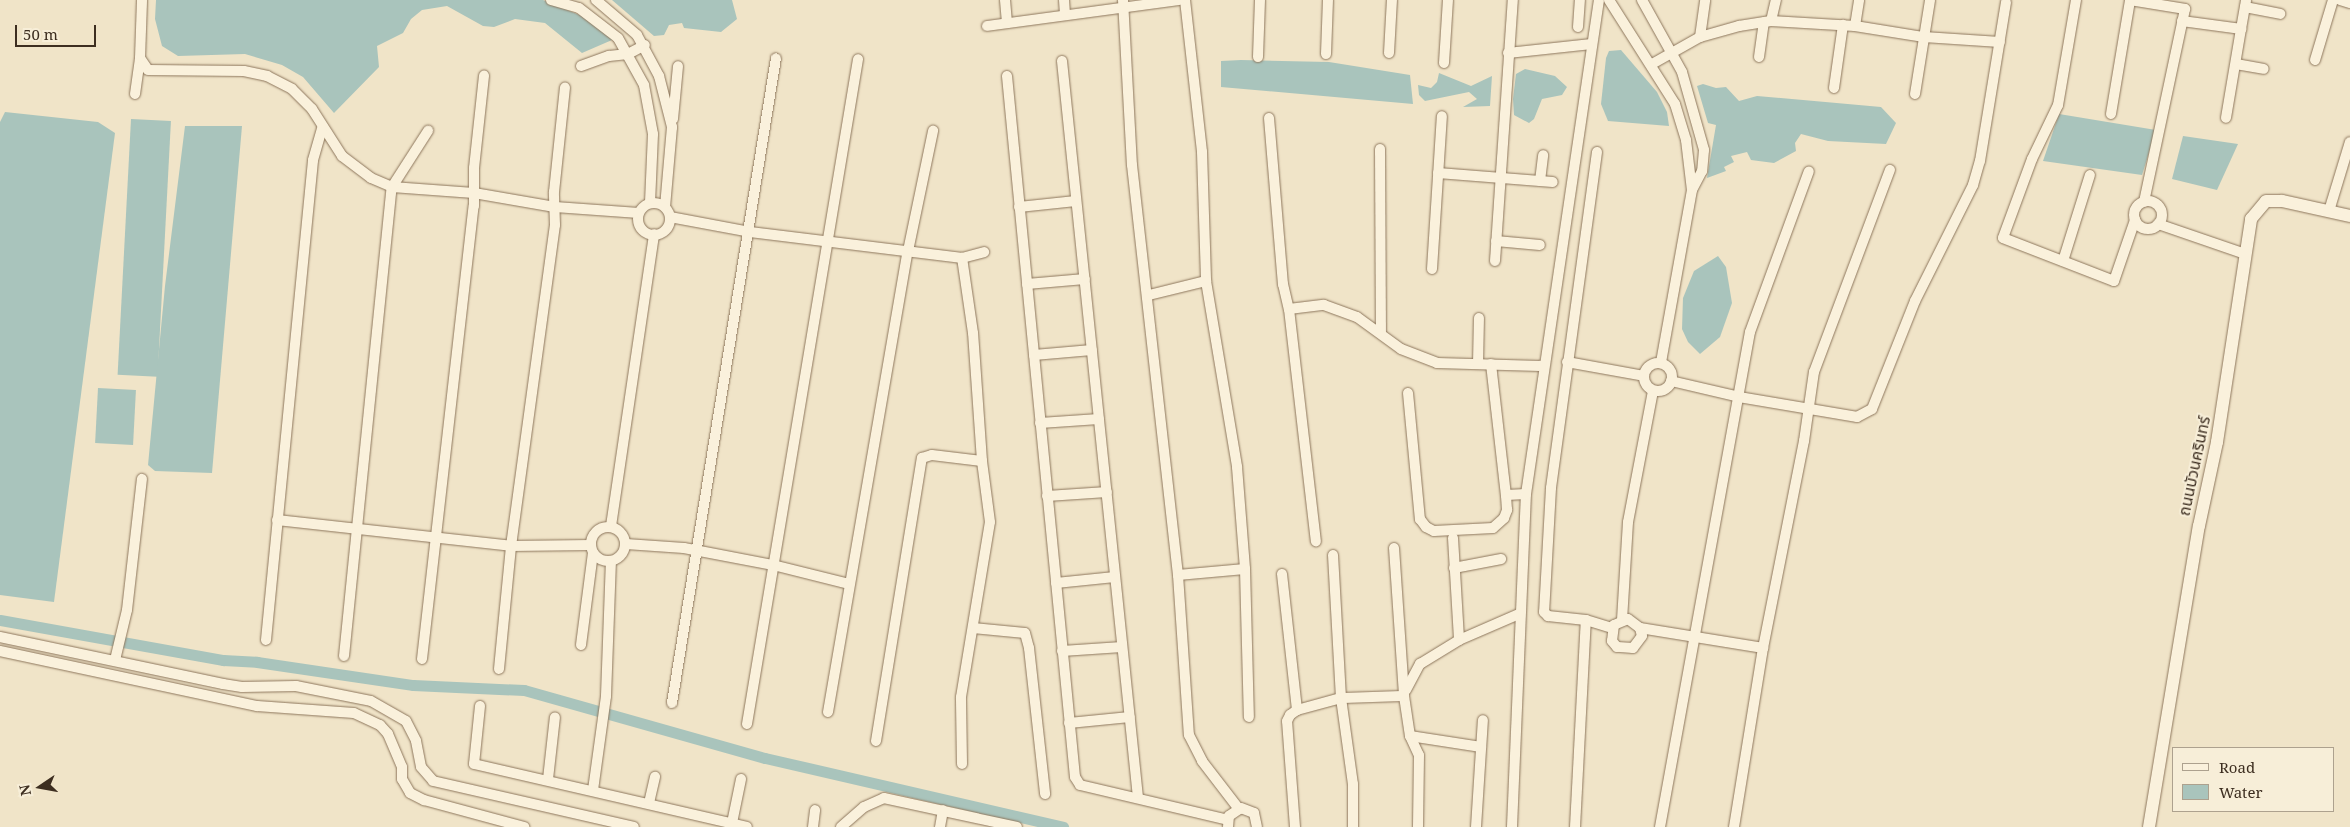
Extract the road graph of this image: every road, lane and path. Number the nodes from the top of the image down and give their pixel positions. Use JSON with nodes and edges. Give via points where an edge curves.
{"nodes":[{"id":1,"x":142,"y":0,"type":"edge"},
{"id":2,"x":550,"y":0,"type":"edge"},
{"id":3,"x":595,"y":0,"type":"edge"},
{"id":4,"x":1005,"y":0,"type":"edge"},
{"id":5,"x":1064,"y":0,"type":"edge"},
{"id":6,"x":1179,"y":0,"type":"edge"},
{"id":7,"x":1185,"y":0,"type":"edge"},
{"id":8,"x":1260,"y":0,"type":"edge"},
{"id":9,"x":1328,"y":0,"type":"edge"},
{"id":10,"x":1392,"y":0,"type":"edge"},
{"id":11,"x":1448,"y":0,"type":"edge"},
{"id":12,"x":1513,"y":0,"type":"edge"},
{"id":13,"x":1580,"y":0,"type":"edge"},
{"id":14,"x":1599,"y":0,"type":"edge"},
{"id":15,"x":1609,"y":0,"type":"edge"},
{"id":16,"x":1642,"y":0,"type":"edge"},
{"id":17,"x":1705,"y":0,"type":"edge"},
{"id":18,"x":1776,"y":0,"type":"edge"},
{"id":19,"x":1859,"y":0,"type":"edge"},
{"id":20,"x":1930,"y":0,"type":"edge"},
{"id":21,"x":2076,"y":0,"type":"edge"},
{"id":22,"x":2130,"y":0,"type":"edge"},
{"id":23,"x":2334,"y":0,"type":"edge"},
{"id":24,"x":2340,"y":0,"type":"edge"},
{"id":25,"x":2006,"y":2,"type":"dead end"},
{"id":26,"x":2245,"y":3,"type":"edge"},
{"id":27,"x":2350,"y":3,"type":"edge"},
{"id":28,"x":580,"y":4,"type":"edge"},
{"id":29,"x":1123,"y":4,"type":"edge"},
{"id":30,"x":2186,"y":4,"type":"edge"},
{"id":31,"x":2280,"y":14,"type":"dead end"},
{"id":32,"x":590,"y":15,"type":"junction"},
{"id":33,"x":1065,"y":16,"type":"junction"},
{"id":34,"x":2182,"y":21,"type":"junction"},
{"id":35,"x":1768,"y":22,"type":"junction"},
{"id":36,"x":1007,"y":23,"type":"junction"},
{"id":37,"x":1843,"y":25,"type":"junction"},
{"id":38,"x":987,"y":26,"type":"dead end"},
{"id":39,"x":1855,"y":26,"type":"junction"},
{"id":40,"x":1578,"y":27,"type":"dead end"},
{"id":41,"x":2241,"y":29,"type":"junction"},
{"id":42,"x":1700,"y":37,"type":"junction"},
{"id":43,"x":1924,"y":37,"type":"junction"},
{"id":44,"x":2000,"y":42,"type":"junction"},
{"id":45,"x":1592,"y":44,"type":"junction"},
{"id":46,"x":645,"y":45,"type":"junction"},
{"id":47,"x":1389,"y":53,"type":"dead end"},
{"id":48,"x":1508,"y":53,"type":"junction"},
{"id":49,"x":1671,"y":53,"type":"junction"},
{"id":50,"x":628,"y":54,"type":"junction"},
{"id":51,"x":1326,"y":54,"type":"dead end"},
{"id":52,"x":1258,"y":57,"type":"dead end"},
{"id":53,"x":1759,"y":57,"type":"dead end"},
{"id":54,"x":140,"y":58,"type":"junction"},
{"id":55,"x":776,"y":58,"type":"dead end"},
{"id":56,"x":858,"y":59,"type":"dead end"},
{"id":57,"x":2315,"y":60,"type":"dead end"},
{"id":58,"x":1062,"y":61,"type":"dead end"},
{"id":59,"x":1444,"y":63,"type":"dead end"},
{"id":60,"x":1652,"y":64,"type":"junction"},
{"id":61,"x":2236,"y":64,"type":"junction"},
{"id":62,"x":581,"y":66,"type":"dead end"},
{"id":63,"x":678,"y":66,"type":"dead end"},
{"id":64,"x":2264,"y":69,"type":"dead end"},
{"id":65,"x":484,"y":76,"type":"dead end"},
{"id":66,"x":659,"y":76,"type":"junction"},
{"id":67,"x":1007,"y":76,"type":"dead end"},
{"id":68,"x":644,"y":85,"type":"junction"},
{"id":69,"x":566,"y":88,"type":"dead end"},
{"id":70,"x":1834,"y":88,"type":"dead end"},
{"id":71,"x":135,"y":94,"type":"dead end"},
{"id":72,"x":1915,"y":94,"type":"dead end"},
{"id":73,"x":2111,"y":114,"type":"dead end"},
{"id":74,"x":1442,"y":116,"type":"dead end"},
{"id":75,"x":1268,"y":118,"type":"dead end"},
{"id":76,"x":2226,"y":118,"type":"dead end"},
{"id":77,"x":323,"y":126,"type":"junction"},
{"id":78,"x":672,"y":127,"type":"junction"},
{"id":79,"x":428,"y":131,"type":"dead end"},
{"id":80,"x":933,"y":131,"type":"dead end"},
{"id":81,"x":2350,"y":142,"type":"edge"},
{"id":82,"x":1380,"y":150,"type":"dead end"},
{"id":83,"x":1597,"y":152,"type":"dead end"},
{"id":84,"x":1543,"y":155,"type":"dead end"},
{"id":85,"x":1890,"y":170,"type":"dead end"},
{"id":86,"x":1809,"y":171,"type":"dead end"},
{"id":87,"x":1438,"y":173,"type":"junction"},
{"id":88,"x":2090,"y":175,"type":"dead end"},
{"id":89,"x":1500,"y":178,"type":"junction"},
{"id":90,"x":1540,"y":181,"type":"junction"},
{"id":91,"x":1553,"y":182,"type":"dead end"},
{"id":92,"x":392,"y":187,"type":"junction"},
{"id":93,"x":1692,"y":190,"type":"junction"},
{"id":94,"x":474,"y":193,"type":"junction"},
{"id":95,"x":1076,"y":201,"type":"junction"},
{"id":96,"x":2144,"y":202,"type":"junction"},
{"id":97,"x":650,"y":203,"type":"junction"},
{"id":98,"x":555,"y":207,"type":"junction"},
{"id":99,"x":665,"y":207,"type":"junction"},
{"id":100,"x":1019,"y":207,"type":"junction"},
{"id":101,"x":2329,"y":211,"type":"junction"},
{"id":102,"x":639,"y":213,"type":"junction"},
{"id":103,"x":2350,"y":216,"type":"edge"},
{"id":104,"x":670,"y":217,"type":"junction"},
{"id":105,"x":2135,"y":220,"type":"junction"},
{"id":106,"x":2158,"y":224,"type":"junction"},
{"id":107,"x":750,"y":232,"type":"junction"},
{"id":108,"x":654,"y":234,"type":"junction"},
{"id":109,"x":829,"y":241,"type":"junction"},
{"id":110,"x":1496,"y":241,"type":"junction"},
{"id":111,"x":1540,"y":245,"type":"dead end"},
{"id":112,"x":908,"y":251,"type":"junction"},
{"id":113,"x":984,"y":252,"type":"dead end"},
{"id":114,"x":2245,"y":254,"type":"junction"},
{"id":115,"x":962,"y":258,"type":"junction"},
{"id":116,"x":1495,"y":260,"type":"dead end"},
{"id":117,"x":2063,"y":261,"type":"junction"},
{"id":118,"x":1432,"y":269,"type":"dead end"},
{"id":119,"x":1085,"y":279,"type":"junction"},
{"id":120,"x":1206,"y":281,"type":"junction"},
{"id":121,"x":1027,"y":284,"type":"junction"},
{"id":122,"x":1149,"y":295,"type":"junction"},
{"id":123,"x":1289,"y":310,"type":"junction"},
{"id":124,"x":1479,"y":318,"type":"dead end"},
{"id":125,"x":1380,"y":333,"type":"junction"},
{"id":126,"x":1092,"y":350,"type":"junction"},
{"id":127,"x":1034,"y":355,"type":"junction"},
{"id":128,"x":1567,"y":362,"type":"junction"},
{"id":129,"x":1478,"y":364,"type":"junction"},
{"id":130,"x":1491,"y":364,"type":"junction"},
{"id":131,"x":1661,"y":364,"type":"junction"},
{"id":132,"x":1544,"y":366,"type":"junction"},
{"id":133,"x":1644,"y":376,"type":"junction"},
{"id":134,"x":1671,"y":381,"type":"junction"},
{"id":135,"x":1653,"y":390,"type":"junction"},
{"id":136,"x":1408,"y":393,"type":"dead end"},
{"id":137,"x":1739,"y":397,"type":"junction"},
{"id":138,"x":1808,"y":408,"type":"junction"},
{"id":139,"x":1099,"y":419,"type":"junction"},
{"id":140,"x":1040,"y":423,"type":"junction"},
{"id":141,"x":982,"y":461,"type":"junction"},
{"id":142,"x":142,"y":480,"type":"dead end"},
{"id":143,"x":1107,"y":492,"type":"junction"},
{"id":144,"x":1526,"y":494,"type":"junction"},
{"id":145,"x":1506,"y":495,"type":"junction"},
{"id":146,"x":1047,"y":496,"type":"junction"},
{"id":147,"x":277,"y":520,"type":"junction"},
{"id":148,"x":611,"y":526,"type":"junction"},
{"id":149,"x":357,"y":530,"type":"junction"},
{"id":150,"x":1453,"y":538,"type":"dead end"},
{"id":151,"x":435,"y":540,"type":"junction"},
{"id":152,"x":1316,"y":542,"type":"dead end"},
{"id":153,"x":626,"y":544,"type":"junction"},
{"id":154,"x":511,"y":546,"type":"junction"},
{"id":155,"x":1394,"y":548,"type":"dead end"},
{"id":156,"x":592,"y":549,"type":"junction"},
{"id":157,"x":697,"y":551,"type":"junction"},
{"id":158,"x":1333,"y":555,"type":"dead end"},
{"id":159,"x":1501,"y":559,"type":"dead end"},
{"id":160,"x":611,"y":562,"type":"junction"},
{"id":161,"x":773,"y":565,"type":"junction"},
{"id":162,"x":1454,"y":568,"type":"junction"},
{"id":163,"x":1245,"y":569,"type":"junction"},
{"id":164,"x":1282,"y":574,"type":"dead end"},
{"id":165,"x":1178,"y":575,"type":"junction"},
{"id":166,"x":1115,"y":577,"type":"junction"},
{"id":167,"x":1056,"y":583,"type":"junction"},
{"id":168,"x":849,"y":584,"type":"junction"},
{"id":169,"x":1520,"y":614,"type":"junction"},
{"id":170,"x":1586,"y":620,"type":"junction"},
{"id":171,"x":1622,"y":620,"type":"junction"},
{"id":172,"x":973,"y":628,"type":"junction"},
{"id":173,"x":1613,"y":628,"type":"junction"},
{"id":174,"x":1640,"y":628,"type":"junction"},
{"id":175,"x":1695,"y":634,"type":"junction"},
{"id":176,"x":0,"y":637,"type":"edge"},
{"id":177,"x":266,"y":640,"type":"dead end"},
{"id":178,"x":1459,"y":640,"type":"junction"},
{"id":179,"x":581,"y":645,"type":"dead end"},
{"id":180,"x":1122,"y":647,"type":"junction"},
{"id":181,"x":1763,"y":648,"type":"junction"},
{"id":182,"x":0,"y":651,"type":"edge"},
{"id":183,"x":1062,"y":651,"type":"junction"},
{"id":184,"x":116,"y":655,"type":"junction"},
{"id":185,"x":344,"y":656,"type":"dead end"},
{"id":186,"x":422,"y":660,"type":"dead end"},
{"id":187,"x":499,"y":669,"type":"dead end"},
{"id":188,"x":1404,"y":696,"type":"junction"},
{"id":189,"x":1341,"y":698,"type":"junction"},
{"id":190,"x":672,"y":703,"type":"dead end"},
{"id":191,"x":480,"y":706,"type":"dead end"},
{"id":192,"x":1296,"y":710,"type":"junction"},
{"id":193,"x":828,"y":712,"type":"dead end"},
{"id":194,"x":556,"y":717,"type":"dead end"},
{"id":195,"x":1130,"y":717,"type":"junction"},
{"id":196,"x":1249,"y":717,"type":"dead end"},
{"id":197,"x":1482,"y":720,"type":"dead end"},
{"id":198,"x":1069,"y":723,"type":"junction"},
{"id":199,"x":747,"y":724,"type":"dead end"},
{"id":200,"x":1410,"y":736,"type":"junction"},
{"id":201,"x":876,"y":741,"type":"dead end"},
{"id":202,"x":1481,"y":747,"type":"junction"},
{"id":203,"x":962,"y":764,"type":"dead end"},
{"id":204,"x":655,"y":777,"type":"dead end"},
{"id":205,"x":548,"y":779,"type":"junction"},
{"id":206,"x":741,"y":779,"type":"dead end"},
{"id":207,"x":593,"y":790,"type":"junction"},
{"id":208,"x":1045,"y":794,"type":"dead end"},
{"id":209,"x":1138,"y":798,"type":"junction"},
{"id":210,"x":649,"y":803,"type":"junction"},
{"id":211,"x":1239,"y":809,"type":"junction"},
{"id":212,"x":815,"y":810,"type":"dead end"},
{"id":213,"x":944,"y":810,"type":"junction"},
{"id":214,"x":1228,"y":823,"type":"edge"},
{"id":215,"x":732,"y":824,"type":"junction"},
{"id":216,"x":524,"y":827,"type":"edge"},
{"id":217,"x":634,"y":827,"type":"edge"},
{"id":218,"x":747,"y":827,"type":"edge"},
{"id":219,"x":813,"y":827,"type":"edge"},
{"id":220,"x":841,"y":827,"type":"edge"},
{"id":221,"x":940,"y":827,"type":"edge"},
{"id":222,"x":1017,"y":827,"type":"edge"},
{"id":223,"x":1257,"y":827,"type":"edge"},
{"id":224,"x":1295,"y":827,"type":"edge"},
{"id":225,"x":1353,"y":827,"type":"edge"},
{"id":226,"x":1418,"y":827,"type":"edge"},
{"id":227,"x":1476,"y":827,"type":"edge"},
{"id":228,"x":1512,"y":827,"type":"edge"},
{"id":229,"x":1575,"y":827,"type":"edge"},
{"id":230,"x":1660,"y":827,"type":"edge"},
{"id":231,"x":1734,"y":827,"type":"edge"},
{"id":232,"x":2148,"y":827,"type":"edge"}],
"edges":[{"from":1,"to":54,"type":"street"},
{"from":2,"to":28,"type":"street"},
{"from":3,"to":32,"type":"street"},
{"from":3,"to":46,"type":"street"},
{"from":4,"to":36,"type":"street"},
{"from":5,"to":33,"type":"street"},
{"from":6,"to":29,"type":"street"},
{"from":7,"to":120,"type":"street","via":[[1202,152]]},
{"from":8,"to":52,"type":"street"},
{"from":9,"to":51,"type":"street"},
{"from":10,"to":47,"type":"street"},
{"from":11,"to":59,"type":"street"},
{"from":12,"to":48,"type":"street"},
{"from":13,"to":40,"type":"street"},
{"from":14,"to":45,"type":"street"},
{"from":15,"to":60,"type":"street"},
{"from":16,"to":49,"type":"street"},
{"from":17,"to":42,"type":"street"},
{"from":18,"to":35,"type":"street"},
{"from":19,"to":39,"type":"street"},
{"from":20,"to":43,"type":"street"},
{"from":21,"to":117,"type":"street","via":[[2058,105],[2032,159],[2003,238]]},
{"from":22,"to":30,"type":"street"},
{"from":22,"to":73,"type":"street"},
{"from":23,"to":57,"type":"street"},
{"from":24,"to":27,"type":"street"},
{"from":25,"to":44,"type":"street"},
{"from":26,"to":31,"type":"street"},
{"from":26,"to":41,"type":"street"},
{"from":28,"to":32,"type":"street"},
{"from":29,"to":33,"type":"street"},
{"from":29,"to":122,"type":"street","via":[[1132,165]]},
{"from":30,"to":34,"type":"street"},
{"from":32,"to":50,"type":"street","via":[[618,38]]},
{"from":33,"to":36,"type":"street"},
{"from":34,"to":41,"type":"street"},
{"from":34,"to":96,"type":"street"},
{"from":35,"to":37,"type":"street"},
{"from":35,"to":42,"type":"street"},
{"from":35,"to":53,"type":"street"},
{"from":36,"to":38,"type":"street"},
{"from":37,"to":39,"type":"street"},
{"from":37,"to":70,"type":"street"},
{"from":39,"to":43,"type":"street"},
{"from":41,"to":61,"type":"street"},
{"from":42,"to":49,"type":"street"},
{"from":43,"to":44,"type":"street"},
{"from":43,"to":72,"type":"street"},
{"from":44,"to":138,"type":"street","via":[[1980,161],[1972,185],[1915,301],[1872,409],[1857,416]]},
{"from":45,"to":48,"type":"street"},
{"from":45,"to":132,"type":"street"},
{"from":46,"to":50,"type":"street"},
{"from":46,"to":66,"type":"street"},
{"from":48,"to":89,"type":"street"},
{"from":49,"to":60,"type":"street"},
{"from":49,"to":93,"type":"street","via":[[1682,72],[1704,150],[1702,171]]},
{"from":50,"to":62,"type":"street","via":[[609,56]]},
{"from":50,"to":68,"type":"street"},
{"from":54,"to":71,"type":"street"},
{"from":54,"to":77,"type":"street","via":[[148,70],[244,70],[267,76],[292,89]]},
{"from":55,"to":107,"type":"street"},
{"from":56,"to":109,"type":"street"},
{"from":58,"to":95,"type":"street"},
{"from":60,"to":93,"type":"street","via":[[1675,104],[1681,122]]},
{"from":61,"to":64,"type":"street"},
{"from":61,"to":76,"type":"street"},
{"from":63,"to":78,"type":"street"},
{"from":65,"to":94,"type":"street"},
{"from":66,"to":68,"type":"street"},
{"from":66,"to":78,"type":"street"},
{"from":67,"to":100,"type":"street"},
{"from":68,"to":97,"type":"street","via":[[653,134]]},
{"from":69,"to":98,"type":"street"},
{"from":74,"to":87,"type":"street"},
{"from":75,"to":123,"type":"street","via":[[1283,284]]},
{"from":77,"to":92,"type":"street","via":[[342,156],[371,178]]},
{"from":77,"to":147,"type":"street","via":[[313,160]]},
{"from":78,"to":99,"type":"street"},
{"from":79,"to":92,"type":"street"},
{"from":80,"to":112,"type":"street"},
{"from":81,"to":101,"type":"street"},
{"from":82,"to":125,"type":"street"},
{"from":83,"to":128,"type":"street"},
{"from":84,"to":90,"type":"street"},
{"from":85,"to":138,"type":"street","via":[[1820,348]]},
{"from":86,"to":137,"type":"street","via":[[1750,332]]},
{"from":87,"to":89,"type":"street"},
{"from":87,"to":118,"type":"street"},
{"from":88,"to":117,"type":"street"},
{"from":89,"to":90,"type":"street"},
{"from":89,"to":110,"type":"street"},
{"from":90,"to":91,"type":"street"},
{"from":92,"to":94,"type":"street"},
{"from":92,"to":149,"type":"street"},
{"from":93,"to":131,"type":"street"},
{"from":94,"to":98,"type":"street"},
{"from":94,"to":151,"type":"street"},
{"from":95,"to":100,"type":"street"},
{"from":95,"to":119,"type":"street"},
{"from":96,"to":105,"type":"street","via":[[2135,209]]},
{"from":96,"to":106,"type":"street","via":[[2158,206],[2162,214]]},
{"from":97,"to":99,"type":"street"},
{"from":97,"to":102,"type":"street"},
{"from":98,"to":102,"type":"street"},
{"from":98,"to":154,"type":"street"},
{"from":99,"to":104,"type":"street"},
{"from":100,"to":121,"type":"street"},
{"from":101,"to":103,"type":"street","name":"ถนนบัวนครินทร์"},
{"from":101,"to":114,"type":"street","name":"ถนนบัวนครินทร์","via":[[2266,201],[2251,219]]},
{"from":102,"to":108,"type":"street","via":[[641,228]]},
{"from":104,"to":107,"type":"street"},
{"from":104,"to":108,"type":"street","via":[[664,231]]},
{"from":105,"to":106,"type":"street","via":[[2147,229]]},
{"from":105,"to":117,"type":"street","via":[[2114,281]]},
{"from":106,"to":114,"type":"street"},
{"from":107,"to":109,"type":"street"},
{"from":107,"to":157,"type":"street"},
{"from":108,"to":148,"type":"street"},
{"from":109,"to":112,"type":"street"},
{"from":109,"to":161,"type":"street"},
{"from":110,"to":111,"type":"street"},
{"from":110,"to":116,"type":"street"},
{"from":112,"to":115,"type":"street"},
{"from":112,"to":168,"type":"street"},
{"from":113,"to":115,"type":"street"},
{"from":114,"to":232,"type":"street","name":"ถนนบัวนครินทร์","via":[[2224,403],[2199,526]]},
{"from":115,"to":141,"type":"street","via":[[973,333]]},
{"from":119,"to":121,"type":"street"},
{"from":119,"to":126,"type":"street"},
{"from":120,"to":122,"type":"street"},
{"from":120,"to":163,"type":"street","via":[[1237,467]]},
{"from":121,"to":127,"type":"street"},
{"from":122,"to":165,"type":"street"},
{"from":123,"to":125,"type":"street","via":[[1324,305],[1356,317]]},
{"from":123,"to":152,"type":"street"},
{"from":124,"to":129,"type":"street"},
{"from":125,"to":129,"type":"street","via":[[1401,349],[1437,363]]},
{"from":126,"to":127,"type":"street"},
{"from":126,"to":139,"type":"street"},
{"from":127,"to":140,"type":"street"},
{"from":128,"to":133,"type":"street"},
{"from":128,"to":170,"type":"street","via":[[1551,488],[1544,612],[1548,616]]},
{"from":129,"to":130,"type":"street"},
{"from":130,"to":132,"type":"street"},
{"from":130,"to":145,"type":"street"},
{"from":131,"to":133,"type":"street","via":[[1648,367]]},
{"from":131,"to":134,"type":"street","via":[[1671,372]]},
{"from":132,"to":144,"type":"street"},
{"from":133,"to":135,"type":"street","via":[[1646,385]]},
{"from":134,"to":135,"type":"street","via":[[1662,391]]},
{"from":134,"to":137,"type":"street"},
{"from":135,"to":171,"type":"street","via":[[1628,522]]},
{"from":136,"to":145,"type":"street","via":[[1420,519],[1426,527],[1434,531],[1493,528],[1504,518]]},
{"from":137,"to":138,"type":"street"},
{"from":137,"to":175,"type":"street"},
{"from":138,"to":181,"type":"street"},
{"from":139,"to":140,"type":"street"},
{"from":139,"to":143,"type":"street"},
{"from":140,"to":146,"type":"street"},
{"from":141,"to":172,"type":"street","via":[[990,522]]},
{"from":141,"to":201,"type":"street","via":[[932,455],[922,458]]},
{"from":142,"to":184,"type":"street","via":[[127,610]]},
{"from":143,"to":146,"type":"street"},
{"from":143,"to":166,"type":"street"},
{"from":144,"to":145,"type":"street"},
{"from":144,"to":169,"type":"street"},
{"from":146,"to":167,"type":"street"},
{"from":147,"to":149,"type":"street"},
{"from":147,"to":177,"type":"street"},
{"from":148,"to":153,"type":"street","via":[[622,533]]},
{"from":148,"to":156,"type":"street","via":[[598,529]]},
{"from":149,"to":151,"type":"street"},
{"from":149,"to":185,"type":"street"},
{"from":150,"to":162,"type":"street"},
{"from":151,"to":154,"type":"street"},
{"from":151,"to":186,"type":"street"},
{"from":153,"to":157,"type":"street"},
{"from":153,"to":160,"type":"street","via":[[621,556]]},
{"from":154,"to":156,"type":"street"},
{"from":154,"to":187,"type":"street"},
{"from":155,"to":188,"type":"street"},
{"from":156,"to":160,"type":"street","via":[[600,560]]},
{"from":156,"to":179,"type":"street"},
{"from":157,"to":161,"type":"street"},
{"from":157,"to":190,"type":"street"},
{"from":158,"to":189,"type":"street"},
{"from":159,"to":162,"type":"street"},
{"from":160,"to":207,"type":"street","via":[[606,696]]},
{"from":161,"to":168,"type":"street"},
{"from":161,"to":199,"type":"street"},
{"from":162,"to":178,"type":"street"},
{"from":163,"to":165,"type":"street"},
{"from":163,"to":196,"type":"street"},
{"from":164,"to":192,"type":"street"},
{"from":165,"to":211,"type":"street","via":[[1189,735],[1202,761]]},
{"from":166,"to":167,"type":"street"},
{"from":166,"to":180,"type":"street"},
{"from":167,"to":183,"type":"street"},
{"from":168,"to":193,"type":"street"},
{"from":169,"to":178,"type":"street"},
{"from":169,"to":228,"type":"street"},
{"from":170,"to":173,"type":"street"},
{"from":170,"to":229,"type":"street"},
{"from":171,"to":173,"type":"street"},
{"from":171,"to":174,"type":"street","via":[[1635,622]]},
{"from":172,"to":203,"type":"street","via":[[961,697]]},
{"from":172,"to":208,"type":"street","via":[[1025,633]]},
{"from":173,"to":174,"type":"street","via":[[1612,641],[1625,650],[1639,643]]},
{"from":174,"to":175,"type":"street"},
{"from":175,"to":181,"type":"street"},
{"from":175,"to":230,"type":"street"},
{"from":176,"to":184,"type":"street"},
{"from":178,"to":188,"type":"street","via":[[1420,664],[1410,678]]},
{"from":180,"to":183,"type":"street"},
{"from":180,"to":195,"type":"street"},
{"from":181,"to":231,"type":"street"},
{"from":182,"to":216,"type":"street","via":[[257,706],[354,712],[380,725],[388,734],[402,767],[402,779],[410,793],[443,806]]},
{"from":183,"to":198,"type":"street"},
{"from":184,"to":217,"type":"street","via":[[242,687],[296,686],[371,701],[406,721],[416,741],[421,767],[433,781]]},
{"from":188,"to":189,"type":"street"},
{"from":188,"to":200,"type":"street"},
{"from":189,"to":192,"type":"street"},
{"from":189,"to":225,"type":"street","via":[[1353,784]]},
{"from":191,"to":205,"type":"street","via":[[474,764]]},
{"from":192,"to":224,"type":"street","via":[[1287,721]]},
{"from":194,"to":205,"type":"street"},
{"from":195,"to":198,"type":"street"},
{"from":195,"to":209,"type":"street"},
{"from":197,"to":202,"type":"street"},
{"from":198,"to":209,"type":"street","via":[[1077,782]]},
{"from":200,"to":202,"type":"street"},
{"from":200,"to":226,"type":"street","via":[[1419,755]]},
{"from":202,"to":227,"type":"street"},
{"from":204,"to":210,"type":"street"},
{"from":205,"to":207,"type":"street"},
{"from":206,"to":215,"type":"street"},
{"from":207,"to":210,"type":"street"},
{"from":209,"to":214,"type":"street"},
{"from":210,"to":215,"type":"street"},
{"from":211,"to":214,"type":"street"},
{"from":211,"to":223,"type":"street","via":[[1254,813]]},
{"from":212,"to":219,"type":"street"},
{"from":213,"to":220,"type":"street","via":[[884,798],[864,807]]},
{"from":213,"to":221,"type":"street"},
{"from":213,"to":222,"type":"street"},
{"from":215,"to":218,"type":"street"}]}
